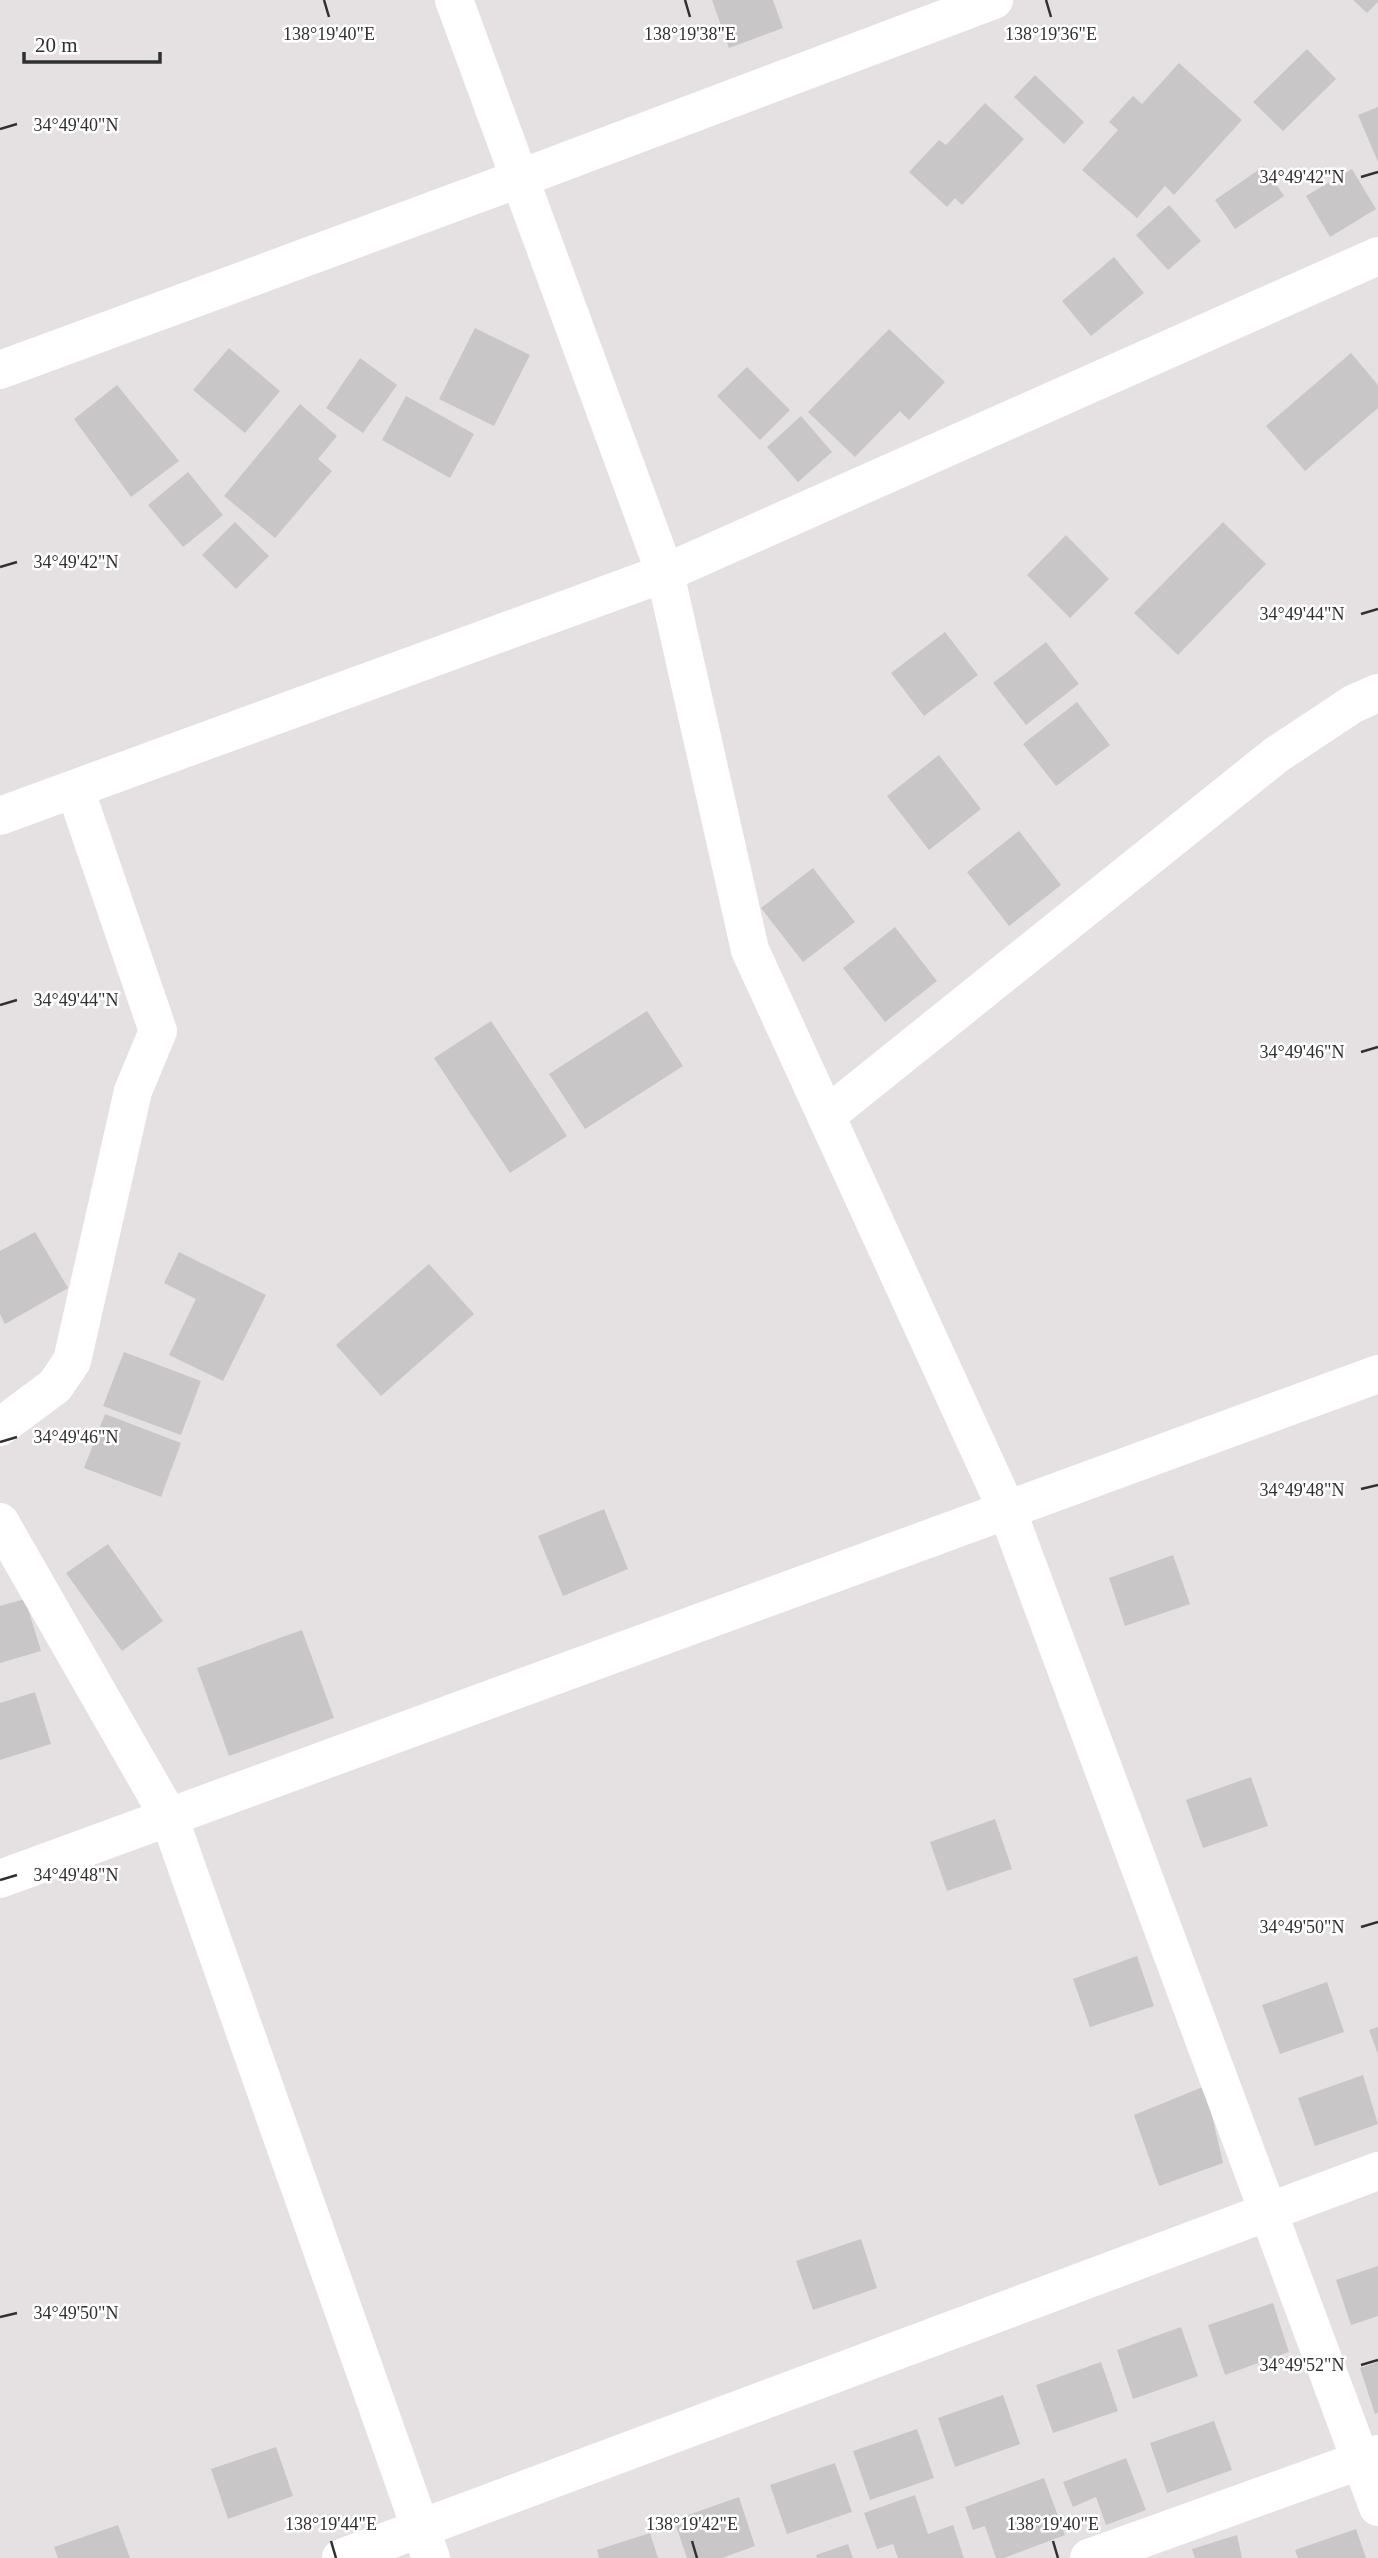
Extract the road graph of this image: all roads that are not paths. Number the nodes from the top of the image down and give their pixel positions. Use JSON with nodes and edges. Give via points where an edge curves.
{"nodes":[{"id":1,"x":454,"y":0,"type":"edge"},
{"id":2,"x":995,"y":0,"type":"edge"},
{"id":3,"x":521,"y":178,"type":"junction"},
{"id":4,"x":1378,"y":256,"type":"edge"},
{"id":5,"x":0,"y":370,"type":"edge"},
{"id":6,"x":665,"y":573,"type":"junction"},
{"id":7,"x":1378,"y":693,"type":"edge"},
{"id":8,"x":75,"y":789,"type":"junction"},
{"id":9,"x":0,"y":816,"type":"edge"},
{"id":10,"x":826,"y":1116,"type":"junction"},
{"id":11,"x":1378,"y":1374,"type":"edge"},
{"id":12,"x":0,"y":1427,"type":"edge"},
{"id":13,"x":1007,"y":1510,"type":"junction"},
{"id":14,"x":0,"y":1522,"type":"edge"},
{"id":15,"x":169,"y":1817,"type":"junction"},
{"id":16,"x":0,"y":1879,"type":"edge"},
{"id":17,"x":1378,"y":2171,"type":"edge"},
{"id":18,"x":1269,"y":2212,"type":"junction"},
{"id":19,"x":1369,"y":2458,"type":"edge"},
{"id":20,"x":1378,"y":2507,"type":"edge"},
{"id":21,"x":426,"y":2544,"type":"edge"},
{"id":22,"x":341,"y":2558,"type":"edge"},
{"id":23,"x":1089,"y":2558,"type":"edge"}],
"edges":[{"from":1,"to":3,"type":"street"},
{"from":2,"to":3,"type":"street"},
{"from":3,"to":5,"type":"street"},
{"from":3,"to":6,"type":"street"},
{"from":4,"to":6,"type":"street"},
{"from":6,"to":8,"type":"street"},
{"from":6,"to":10,"type":"street","via":[[750,950]]},
{"from":7,"to":10,"type":"street","via":[[1353,704],[1276,755]]},
{"from":8,"to":9,"type":"street"},
{"from":8,"to":12,"type":"street","via":[[158,1031],[133,1091],[72,1361],[55,1386]]},
{"from":10,"to":13,"type":"street"},
{"from":11,"to":13,"type":"street"},
{"from":13,"to":15,"type":"street"},
{"from":13,"to":18,"type":"street"},
{"from":14,"to":15,"type":"street"},
{"from":15,"to":16,"type":"street"},
{"from":15,"to":21,"type":"street"},
{"from":17,"to":18,"type":"street"},
{"from":18,"to":19,"type":"street"},
{"from":18,"to":21,"type":"street"},
{"from":19,"to":20,"type":"street"},
{"from":19,"to":23,"type":"street"},
{"from":21,"to":22,"type":"street"}]}
